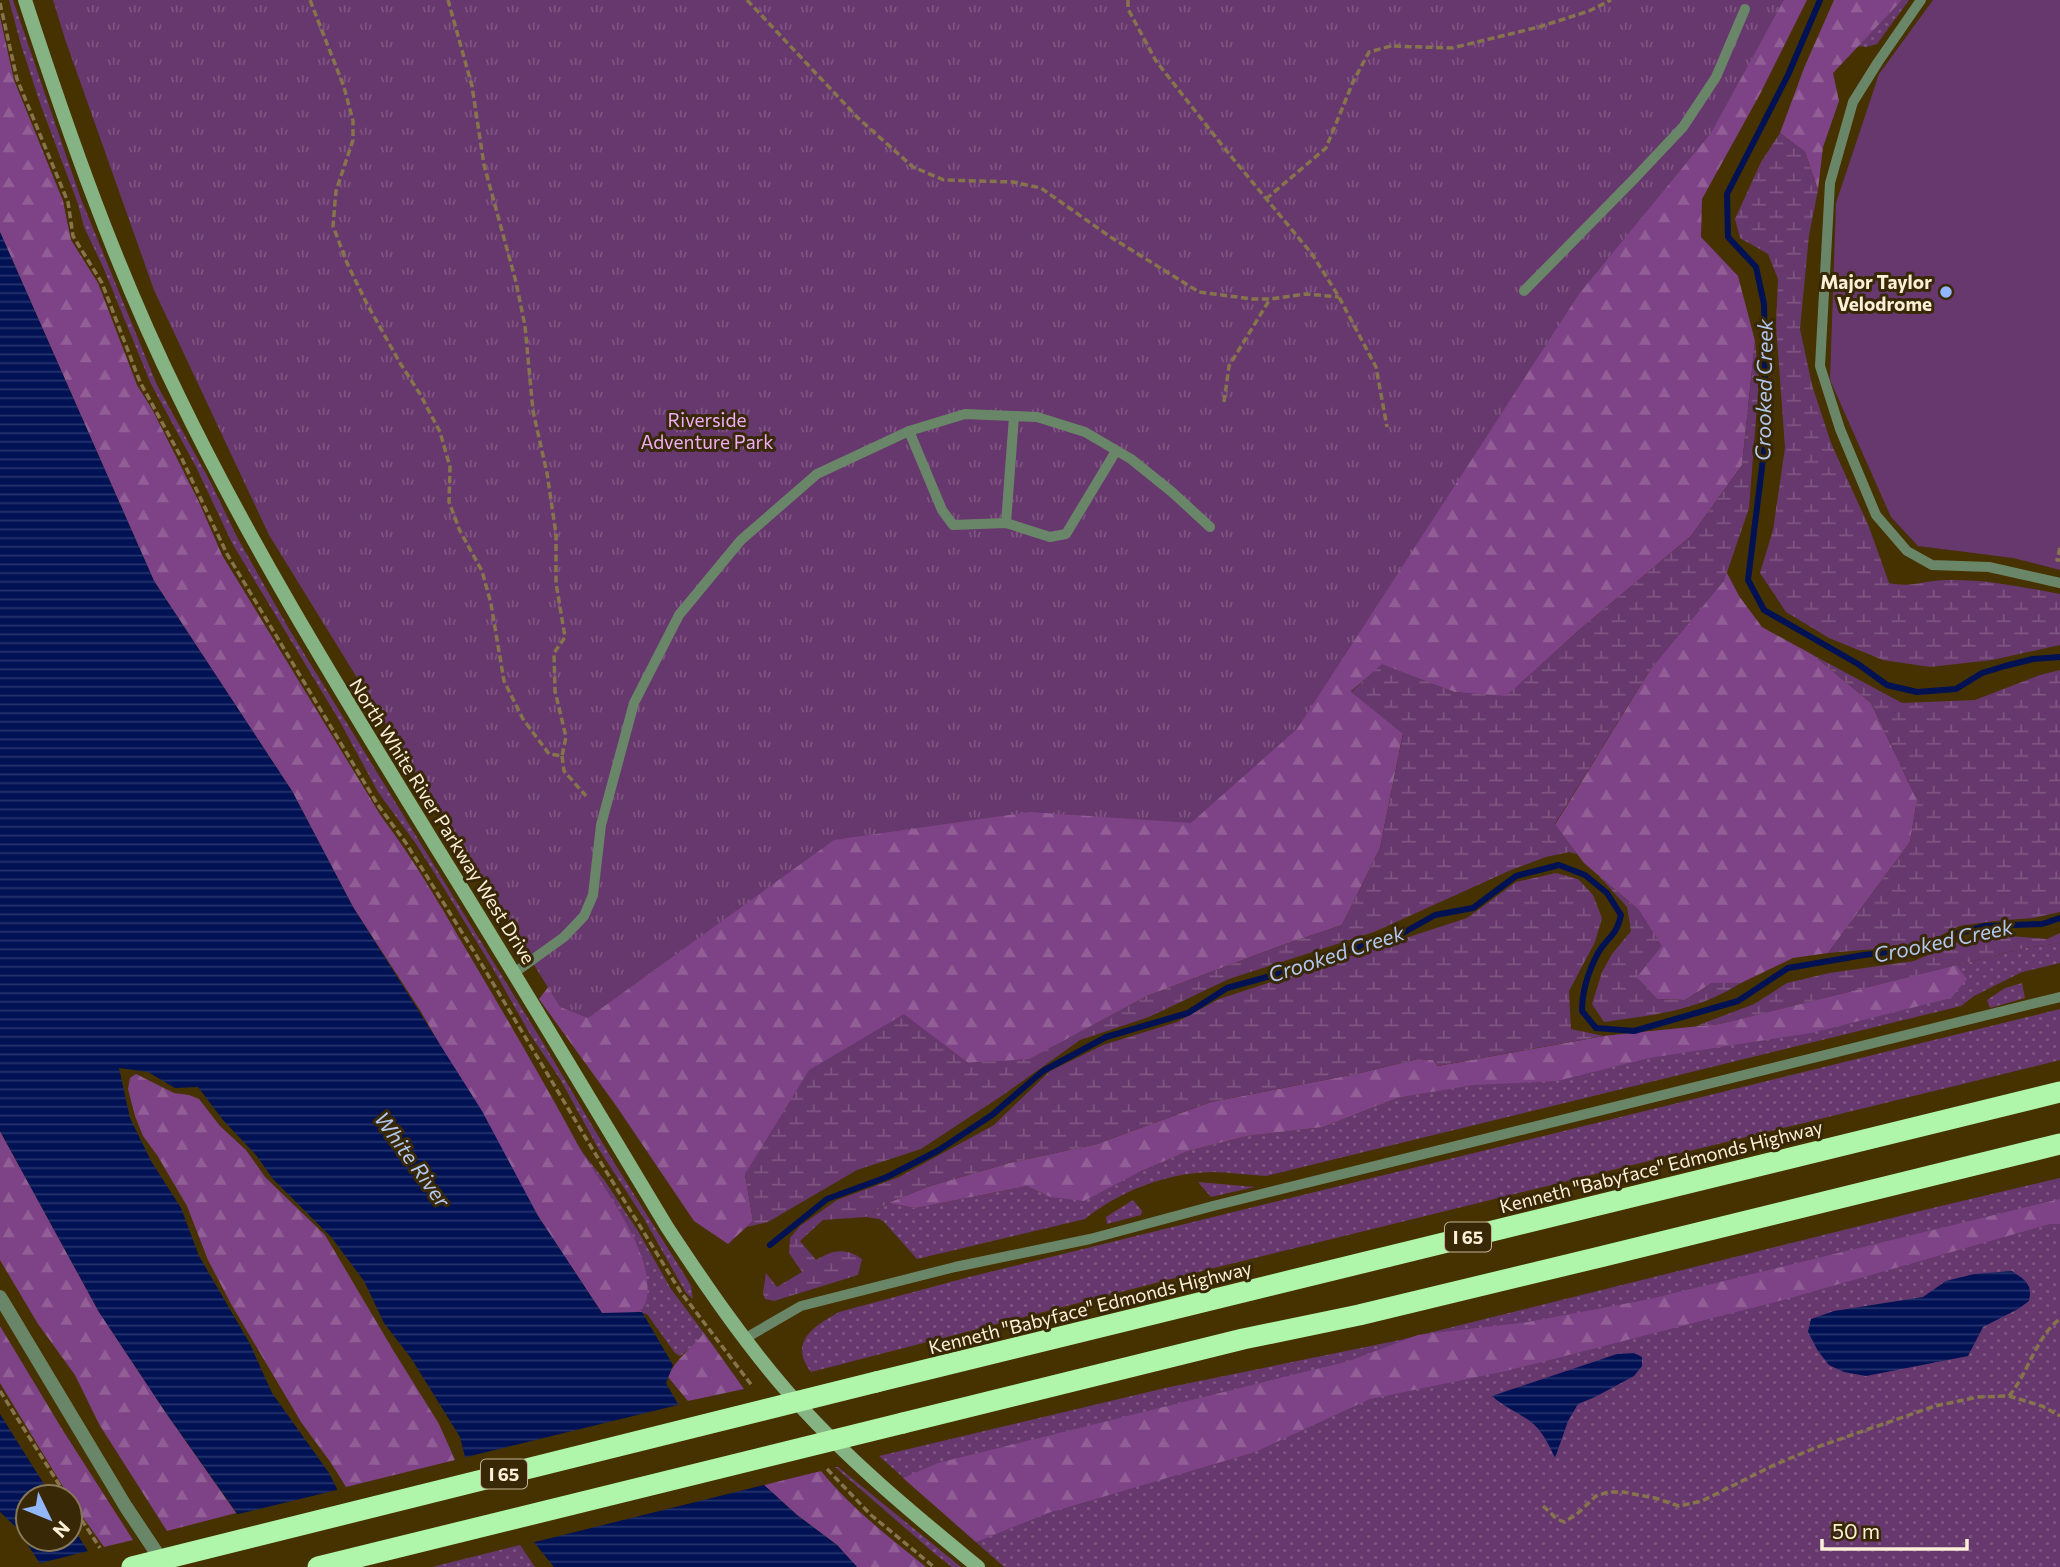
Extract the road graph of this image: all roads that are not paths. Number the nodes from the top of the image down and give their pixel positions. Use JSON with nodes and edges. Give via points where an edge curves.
{"nodes":[{"id":1,"x":25,"y":0,"type":"edge"},
{"id":2,"x":1921,"y":0,"type":"edge"},
{"id":3,"x":1745,"y":9,"type":"dead end"},
{"id":4,"x":1524,"y":292,"type":"dead end"},
{"id":5,"x":1014,"y":416,"type":"junction"},
{"id":6,"x":909,"y":430,"type":"junction"},
{"id":7,"x":1116,"y":451,"type":"junction"},
{"id":8,"x":1006,"y":523,"type":"junction"},
{"id":9,"x":1210,"y":527,"type":"dead end"},
{"id":10,"x":2060,"y":583,"type":"edge"},
{"id":11,"x":514,"y":973,"type":"junction"},
{"id":12,"x":2060,"y":997,"type":"edge"},
{"id":13,"x":2060,"y":1092,"type":"edge"},
{"id":14,"x":2060,"y":1144,"type":"edge"},
{"id":15,"x":0,"y":1297,"type":"edge"},
{"id":16,"x":744,"y":1339,"type":"junction"},
{"id":17,"x":132,"y":1567,"type":"edge"},
{"id":18,"x":165,"y":1567,"type":"edge"},
{"id":19,"x":318,"y":1567,"type":"edge"},
{"id":20,"x":978,"y":1567,"type":"edge"}],
"edges":[{"from":1,"to":11,"type":"street","name":"North White River Parkway West Drive","via":[[102,220],[196,432],[288,601]]},
{"from":2,"to":10,"type":"lane","via":[[1853,102],[1830,183],[1820,366],[1876,515],[1907,551],[1932,565],[1989,567]]},
{"from":3,"to":4,"type":"lane","via":[[1716,77],[1683,127]]},
{"from":5,"to":6,"type":"lane","via":[[965,414]]},
{"from":5,"to":7,"type":"lane","via":[[1086,432]]},
{"from":5,"to":8,"type":"lane"},
{"from":6,"to":8,"type":"lane","via":[[942,510],[953,525]]},
{"from":6,"to":11,"type":"lane","via":[[817,474],[741,540],[679,615],[634,704],[601,825],[593,895],[584,916],[564,937]]},
{"from":7,"to":8,"type":"lane","via":[[1066,534],[1050,537]]},
{"from":7,"to":9,"type":"lane"},
{"from":11,"to":16,"type":"street","name":"North White River Parkway West Drive","via":[[667,1227]]},
{"from":12,"to":16,"type":"lane","via":[[801,1306]]},
{"from":13,"to":17,"type":"highway","name":"Kenneth \"Babyface\" Edmonds Highway","number":"I 65","bridge":true},
{"from":14,"to":19,"type":"highway","number":"I 65","bridge":true},
{"from":15,"to":18,"type":"street"},
{"from":16,"to":20,"type":"street","name":"North White River Parkway West Drive","via":[[836,1443]]}]}
